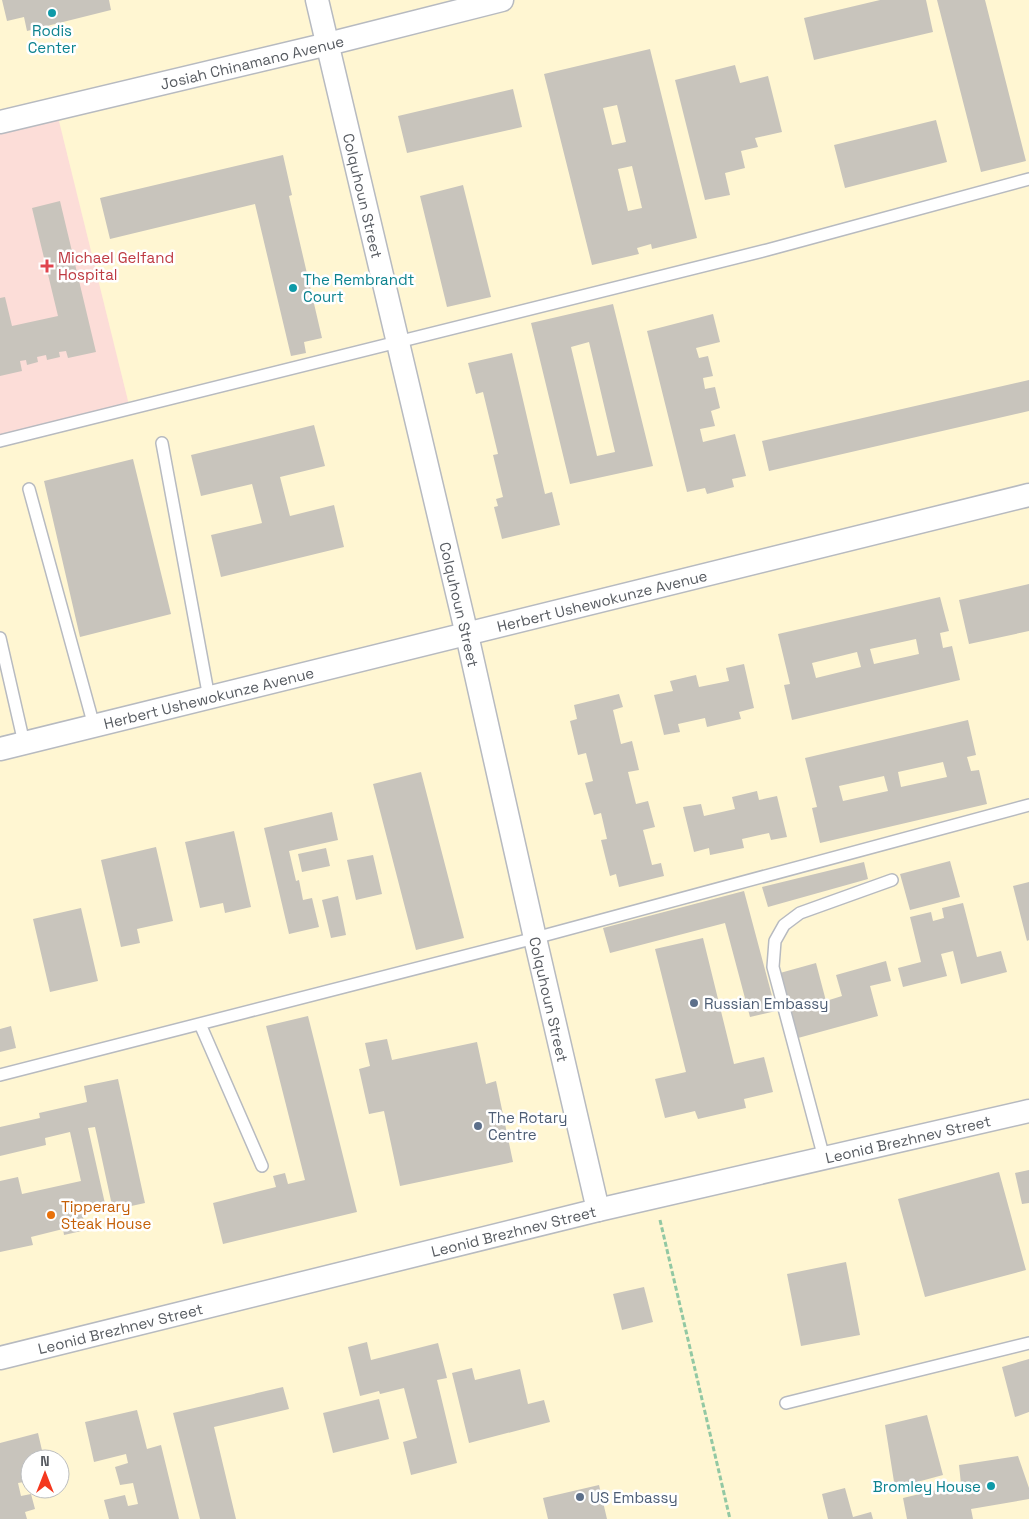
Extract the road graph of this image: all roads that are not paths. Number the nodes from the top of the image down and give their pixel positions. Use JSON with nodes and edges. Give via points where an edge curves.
{"nodes":[{"id":1,"x":317,"y":0,"type":"edge"},
{"id":2,"x":502,"y":0,"type":"edge"},
{"id":3,"x":328,"y":44,"type":"junction"},
{"id":4,"x":0,"y":122,"type":"edge"},
{"id":5,"x":1029,"y":179,"type":"edge"},
{"id":6,"x":398,"y":341,"type":"junction"},
{"id":7,"x":0,"y":441,"type":"edge"},
{"id":8,"x":162,"y":443,"type":"dead end"},
{"id":9,"x":29,"y":489,"type":"dead end"},
{"id":10,"x":1029,"y":495,"type":"edge"},
{"id":11,"x":467,"y":635,"type":"junction"},
{"id":12,"x":0,"y":638,"type":"edge"},
{"id":13,"x":3,"y":665,"type":"edge"},
{"id":14,"x":209,"y":698,"type":"junction"},
{"id":15,"x":94,"y":726,"type":"junction"},
{"id":16,"x":24,"y":743,"type":"junction"},
{"id":17,"x":0,"y":749,"type":"edge"},
{"id":18,"x":1029,"y":805,"type":"edge"},
{"id":19,"x":892,"y":880,"type":"dead end"},
{"id":20,"x":535,"y":938,"type":"junction"},
{"id":21,"x":200,"y":1024,"type":"junction"},
{"id":22,"x":0,"y":1075,"type":"edge"},
{"id":23,"x":1029,"y":1111,"type":"edge"},
{"id":24,"x":824,"y":1158,"type":"junction"},
{"id":25,"x":262,"y":1166,"type":"dead end"},
{"id":26,"x":598,"y":1210,"type":"junction"},
{"id":27,"x":1029,"y":1342,"type":"edge"},
{"id":28,"x":0,"y":1358,"type":"edge"},
{"id":29,"x":786,"y":1403,"type":"dead end"}],
"edges":[{"from":1,"to":3,"type":"street","name":"Colquhoun Street"},
{"from":2,"to":3,"type":"street","name":"Josiah Chinamano Avenue"},
{"from":3,"to":4,"type":"street","name":"Josiah Chinamano Avenue"},
{"from":3,"to":6,"type":"street","name":"Colquhoun Street"},
{"from":5,"to":6,"type":"lane","via":[[767,250]]},
{"from":6,"to":7,"type":"lane"},
{"from":6,"to":11,"type":"street","name":"Colquhoun Street"},
{"from":8,"to":14,"type":"lane"},
{"from":9,"to":15,"type":"lane"},
{"from":10,"to":11,"type":"street","name":"Herbert Ushewokunze Avenue"},
{"from":11,"to":14,"type":"street","name":"Herbert Ushewokunze Avenue"},
{"from":11,"to":20,"type":"street","name":"Colquhoun Street"},
{"from":12,"to":13,"type":"lane"},
{"from":13,"to":16,"type":"lane"},
{"from":14,"to":15,"type":"street","name":"Herbert Ushewokunze Avenue"},
{"from":15,"to":16,"type":"street","name":"Herbert Ushewokunze Avenue"},
{"from":16,"to":17,"type":"street","name":"Herbert Ushewokunze Avenue"},
{"from":18,"to":20,"type":"lane"},
{"from":19,"to":24,"type":"lane","via":[[800,913],[784,925],[775,941],[773,967]]},
{"from":20,"to":21,"type":"lane"},
{"from":20,"to":26,"type":"street","name":"Colquhoun Street"},
{"from":21,"to":22,"type":"lane"},
{"from":21,"to":25,"type":"lane"},
{"from":23,"to":24,"type":"street","name":"Leonid Brezhnev Street"},
{"from":24,"to":26,"type":"street","name":"Leonid Brezhnev Street"},
{"from":26,"to":28,"type":"street","name":"Leonid Brezhnev Street"},
{"from":27,"to":29,"type":"lane"}]}
